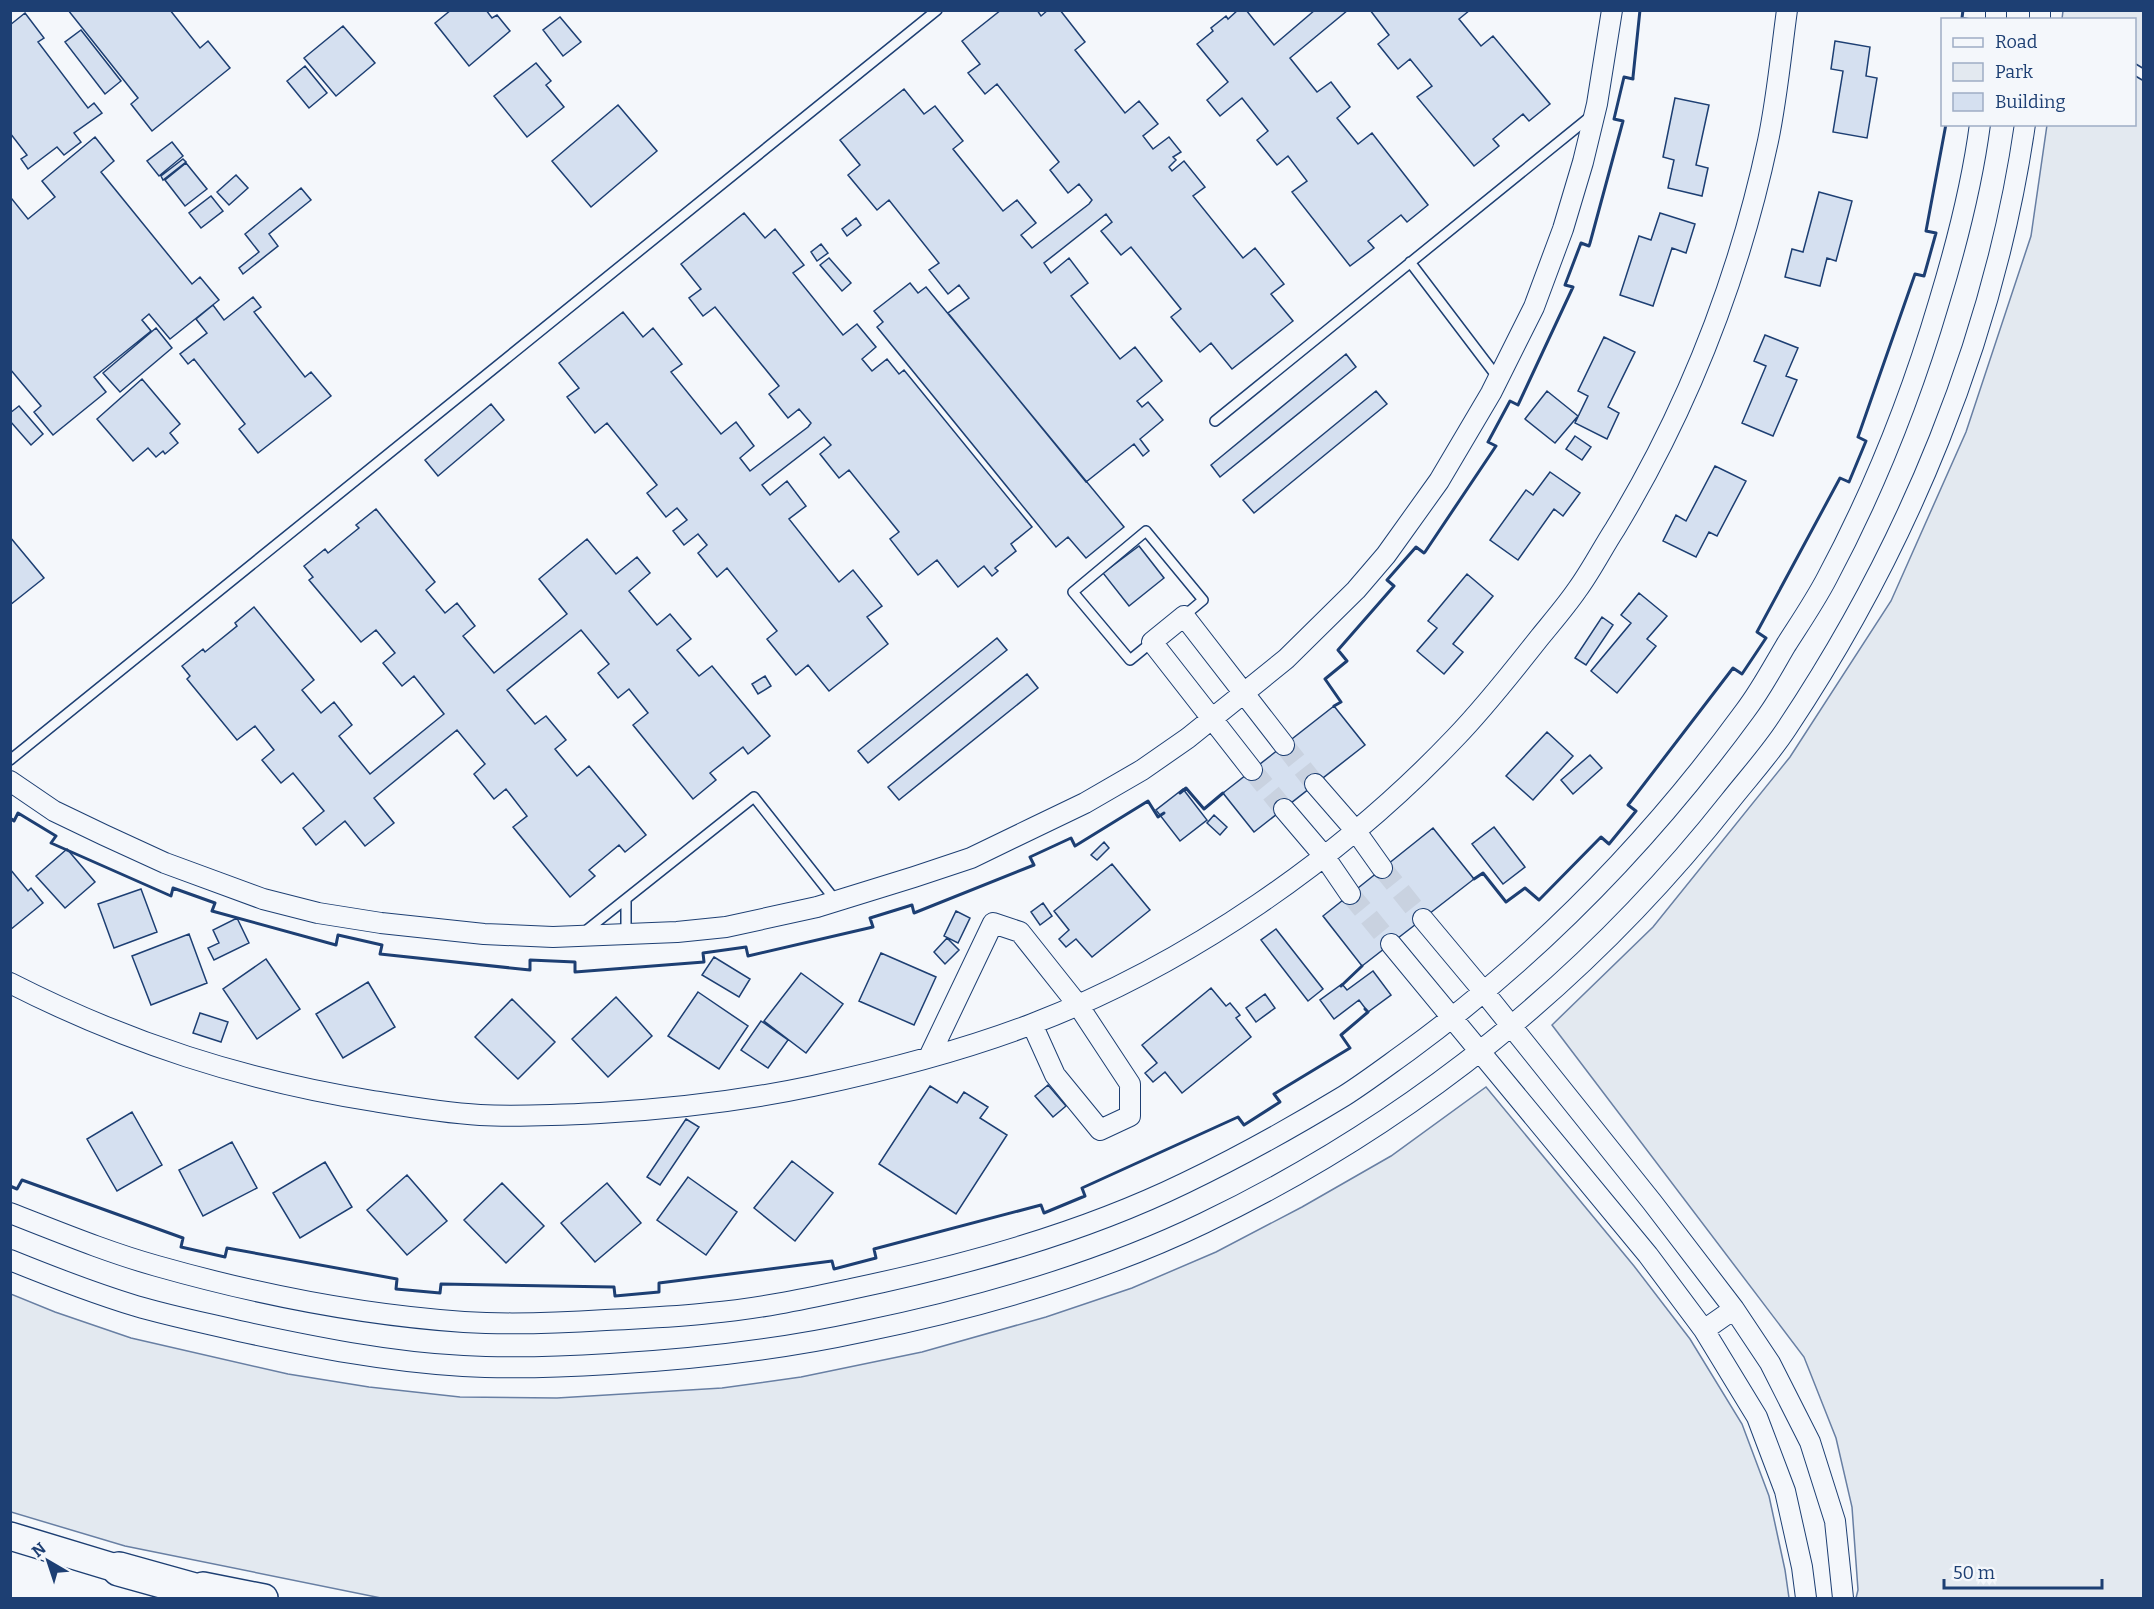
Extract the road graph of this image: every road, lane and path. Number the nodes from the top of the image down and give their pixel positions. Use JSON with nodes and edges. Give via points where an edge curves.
{"nodes":[{"id":1,"x":937,"y":10,"type":"edge"},
{"id":2,"x":1612,"y":10,"type":"edge"},
{"id":3,"x":1787,"y":10,"type":"edge"},
{"id":4,"x":1595,"y":113,"type":"junction"},
{"id":5,"x":1980,"y":126,"type":"edge"},
{"id":6,"x":2025,"y":126,"type":"edge"},
{"id":7,"x":1410,"y":262,"type":"junction"},
{"id":8,"x":1498,"y":378,"type":"junction"},
{"id":9,"x":1215,"y":421,"type":"dead end"},
{"id":10,"x":1184,"y":616,"type":"junction"},
{"id":11,"x":1152,"y":642,"type":"junction"},
{"id":12,"x":1245,"y":693,"type":"junction"},
{"id":13,"x":1213,"y":718,"type":"junction"},
{"id":14,"x":1284,"y":745,"type":"tunnel mouth"},
{"id":15,"x":10,"y":760,"type":"edge"},
{"id":16,"x":1252,"y":770,"type":"tunnel mouth"},
{"id":17,"x":10,"y":781,"type":"edge"},
{"id":18,"x":1315,"y":784,"type":"tunnel mouth"},
{"id":19,"x":1284,"y":810,"type":"tunnel mouth"},
{"id":20,"x":1355,"y":831,"type":"junction"},
{"id":21,"x":1324,"y":856,"type":"junction"},
{"id":22,"x":1382,"y":868,"type":"tunnel mouth"},
{"id":23,"x":1350,"y":894,"type":"tunnel mouth"},
{"id":24,"x":626,"y":899,"type":"junction"},
{"id":25,"x":836,"y":901,"type":"junction"},
{"id":26,"x":1423,"y":919,"type":"tunnel mouth"},
{"id":27,"x":626,"y":935,"type":"junction"},
{"id":28,"x":579,"y":936,"type":"junction"},
{"id":29,"x":1391,"y":944,"type":"tunnel mouth"},
{"id":30,"x":10,"y":983,"type":"edge"},
{"id":31,"x":1484,"y":992,"type":"junction"},
{"id":32,"x":1078,"y":1005,"type":"junction"},
{"id":33,"x":1453,"y":1018,"type":"junction"},
{"id":34,"x":1032,"y":1024,"type":"junction"},
{"id":35,"x":1512,"y":1026,"type":"junction"},
{"id":36,"x":1480,"y":1052,"type":"junction"},
{"id":37,"x":929,"y":1057,"type":"junction"},
{"id":38,"x":10,"y":1213,"type":"edge"},
{"id":39,"x":10,"y":1260,"type":"edge"},
{"id":40,"x":1734,"y":1309,"type":"junction"},
{"id":41,"x":1704,"y":1330,"type":"junction"},
{"id":42,"x":10,"y":1536,"type":"edge"},
{"id":43,"x":119,"y":1569,"type":"junction"},
{"id":44,"x":223,"y":1599,"type":"edge"},
{"id":45,"x":264,"y":1599,"type":"edge"},
{"id":46,"x":1806,"y":1599,"type":"edge"},
{"id":47,"x":1843,"y":1599,"type":"edge"}],
"edges":[{"from":1,"to":15,"type":"lane"},
{"from":2,"to":4,"type":"street"},
{"from":3,"to":20,"type":"street","via":[[1769,138],[1728,285],[1691,384],[1643,482],[1578,589],[1513,672],[1452,741]]},
{"from":4,"to":7,"type":"lane"},
{"from":4,"to":8,"type":"street","via":[[1549,267],[1534,307]]},
{"from":5,"to":31,"type":"street","via":[[1973,177],[1925,349],[1880,466],[1826,580],[1749,706],[1673,802],[1600,886]]},
{"from":6,"to":35,"type":"street","via":[[2016,185],[1967,363],[1921,484],[1865,601],[1785,732],[1707,830],[1631,916]]},
{"from":7,"to":8,"type":"lane"},
{"from":7,"to":9,"type":"lane"},
{"from":8,"to":12,"type":"street","via":[[1439,481],[1386,555],[1329,618]]},
{"from":10,"to":11,"type":"street"},
{"from":10,"to":11,"type":"lane","via":[[1203,600],[1146,531],[1073,592],[1130,660]]},
{"from":10,"to":12,"type":"street"},
{"from":11,"to":13,"type":"street"},
{"from":12,"to":13,"type":"street"},
{"from":12,"to":14,"type":"street"},
{"from":13,"to":16,"type":"street"},
{"from":13,"to":25,"type":"street","via":[[1142,770],[1085,803],[971,858]]},
{"from":17,"to":28,"type":"street","via":[[54,811],[105,836],[263,899],[318,913],[434,930]]},
{"from":18,"to":20,"type":"street"},
{"from":19,"to":21,"type":"street"},
{"from":20,"to":21,"type":"street"},
{"from":20,"to":22,"type":"street"},
{"from":21,"to":23,"type":"street"},
{"from":21,"to":32,"type":"street","via":[[1237,919]]},
{"from":24,"to":25,"type":"lane","via":[[754,797]]},
{"from":24,"to":27,"type":"lane"},
{"from":24,"to":28,"type":"lane"},
{"from":25,"to":27,"type":"street","via":[[726,927]]},
{"from":26,"to":31,"type":"street"},
{"from":27,"to":28,"type":"street"},
{"from":29,"to":33,"type":"street"},
{"from":30,"to":37,"type":"street","via":[[95,1023],[212,1066],[342,1096],[479,1115],[552,1116],[693,1107],[822,1084]]},
{"from":31,"to":33,"type":"street"},
{"from":31,"to":35,"type":"street"},
{"from":32,"to":34,"type":"street"},
{"from":32,"to":34,"type":"street","via":[[1130,1084],[1130,1116],[1100,1130],[1055,1075]]},
{"from":32,"to":37,"type":"street","via":[[1020,932],[993,923]]},
{"from":33,"to":36,"type":"street"},
{"from":33,"to":38,"type":"street","via":[[1350,1093],[1184,1184],[1106,1218],[904,1278],[789,1303],[714,1313],[556,1323],[465,1322],[292,1298],[153,1265]]},
{"from":34,"to":37,"type":"street"},
{"from":35,"to":36,"type":"street"},
{"from":35,"to":40,"type":"street"},
{"from":36,"to":39,"type":"street","via":[[1374,1130],[1202,1224],[1037,1287],[926,1318],[796,1346],[648,1362],[556,1367],[462,1366],[373,1356],[217,1326],[140,1307]]},
{"from":36,"to":41,"type":"street","via":[[1648,1255]]},
{"from":40,"to":41,"type":"street"},
{"from":40,"to":47,"type":"street","via":[[1770,1363],[1810,1442],[1835,1521]]},
{"from":41,"to":46,"type":"street","via":[[1761,1427],[1785,1491]]},
{"from":42,"to":43,"type":"main road"},
{"from":43,"to":44,"type":"highway"},
{"from":43,"to":45,"type":"main road"}]}
